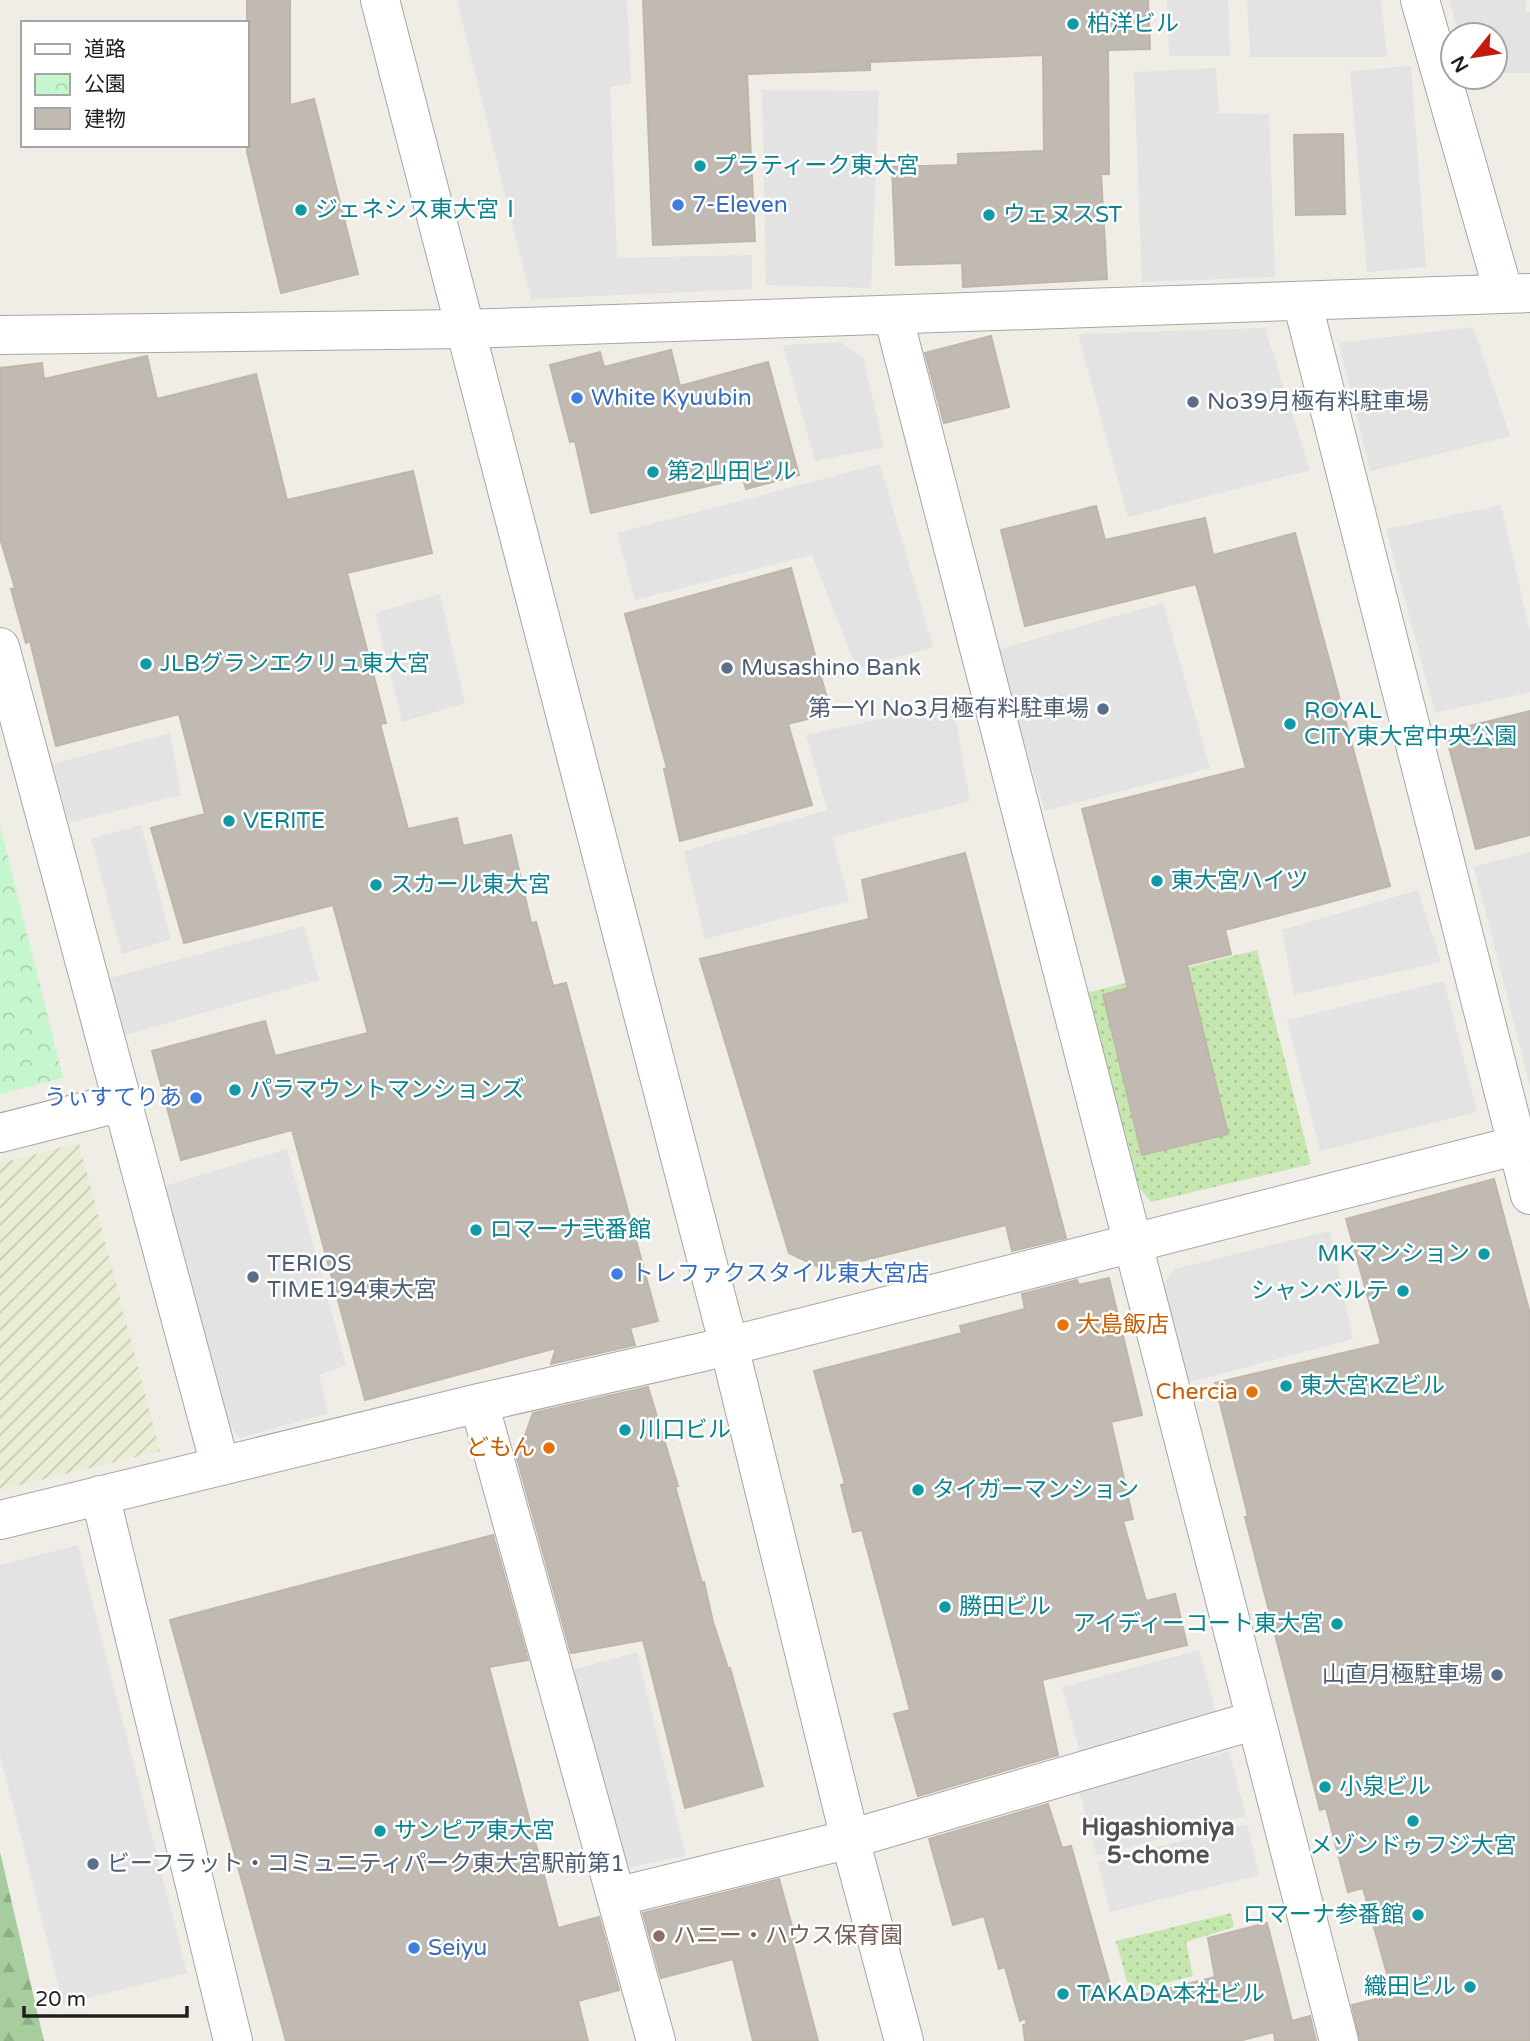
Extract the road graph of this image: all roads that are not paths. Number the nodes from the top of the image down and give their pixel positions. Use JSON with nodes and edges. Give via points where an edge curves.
{"nodes":[{"id":1,"x":380,"y":0,"type":"edge"},
{"id":2,"x":1420,"y":0,"type":"edge"},
{"id":3,"x":1517,"y":294,"type":"edge"},
{"id":4,"x":1302,"y":301,"type":"junction"},
{"id":5,"x":894,"y":315,"type":"junction"},
{"id":6,"x":465,"y":329,"type":"junction"},
{"id":7,"x":0,"y":335,"type":"edge"},
{"id":8,"x":0,"y":647,"type":"edge"},
{"id":9,"x":122,"y":1102,"type":"junction"},
{"id":10,"x":0,"y":1133,"type":"edge"},
{"id":11,"x":1524,"y":1144,"type":"edge"},
{"id":12,"x":1530,"y":1195,"type":"edge"},
{"id":13,"x":1132,"y":1243,"type":"junction"},
{"id":14,"x":729,"y":1346,"type":"junction"},
{"id":15,"x":480,"y":1403,"type":"junction"},
{"id":16,"x":220,"y":1465,"type":"junction"},
{"id":17,"x":100,"y":1495,"type":"junction"},
{"id":18,"x":0,"y":1520,"type":"edge"},
{"id":19,"x":1256,"y":1720,"type":"junction"},
{"id":20,"x":850,"y":1839,"type":"junction"},
{"id":21,"x":616,"y":1897,"type":"junction"},
{"id":22,"x":232,"y":2041,"type":"edge"},
{"id":23,"x":656,"y":2041,"type":"edge"},
{"id":24,"x":904,"y":2041,"type":"edge"},
{"id":25,"x":1339,"y":2041,"type":"edge"}],
"edges":[{"from":1,"to":6,"type":"street"},
{"from":2,"to":3,"type":"street"},
{"from":3,"to":4,"type":"street"},
{"from":4,"to":5,"type":"street"},
{"from":4,"to":11,"type":"street"},
{"from":5,"to":6,"type":"street"},
{"from":5,"to":13,"type":"street"},
{"from":6,"to":7,"type":"street"},
{"from":6,"to":14,"type":"street"},
{"from":8,"to":9,"type":"street"},
{"from":9,"to":10,"type":"street"},
{"from":9,"to":16,"type":"street"},
{"from":11,"to":12,"type":"street"},
{"from":11,"to":13,"type":"street"},
{"from":13,"to":14,"type":"street"},
{"from":13,"to":19,"type":"street"},
{"from":14,"to":15,"type":"street"},
{"from":14,"to":20,"type":"street"},
{"from":15,"to":16,"type":"street"},
{"from":15,"to":21,"type":"street"},
{"from":16,"to":17,"type":"street"},
{"from":17,"to":18,"type":"street"},
{"from":17,"to":22,"type":"street"},
{"from":19,"to":20,"type":"street"},
{"from":19,"to":25,"type":"street"},
{"from":20,"to":21,"type":"street"},
{"from":20,"to":24,"type":"street"},
{"from":21,"to":23,"type":"street"}]}
